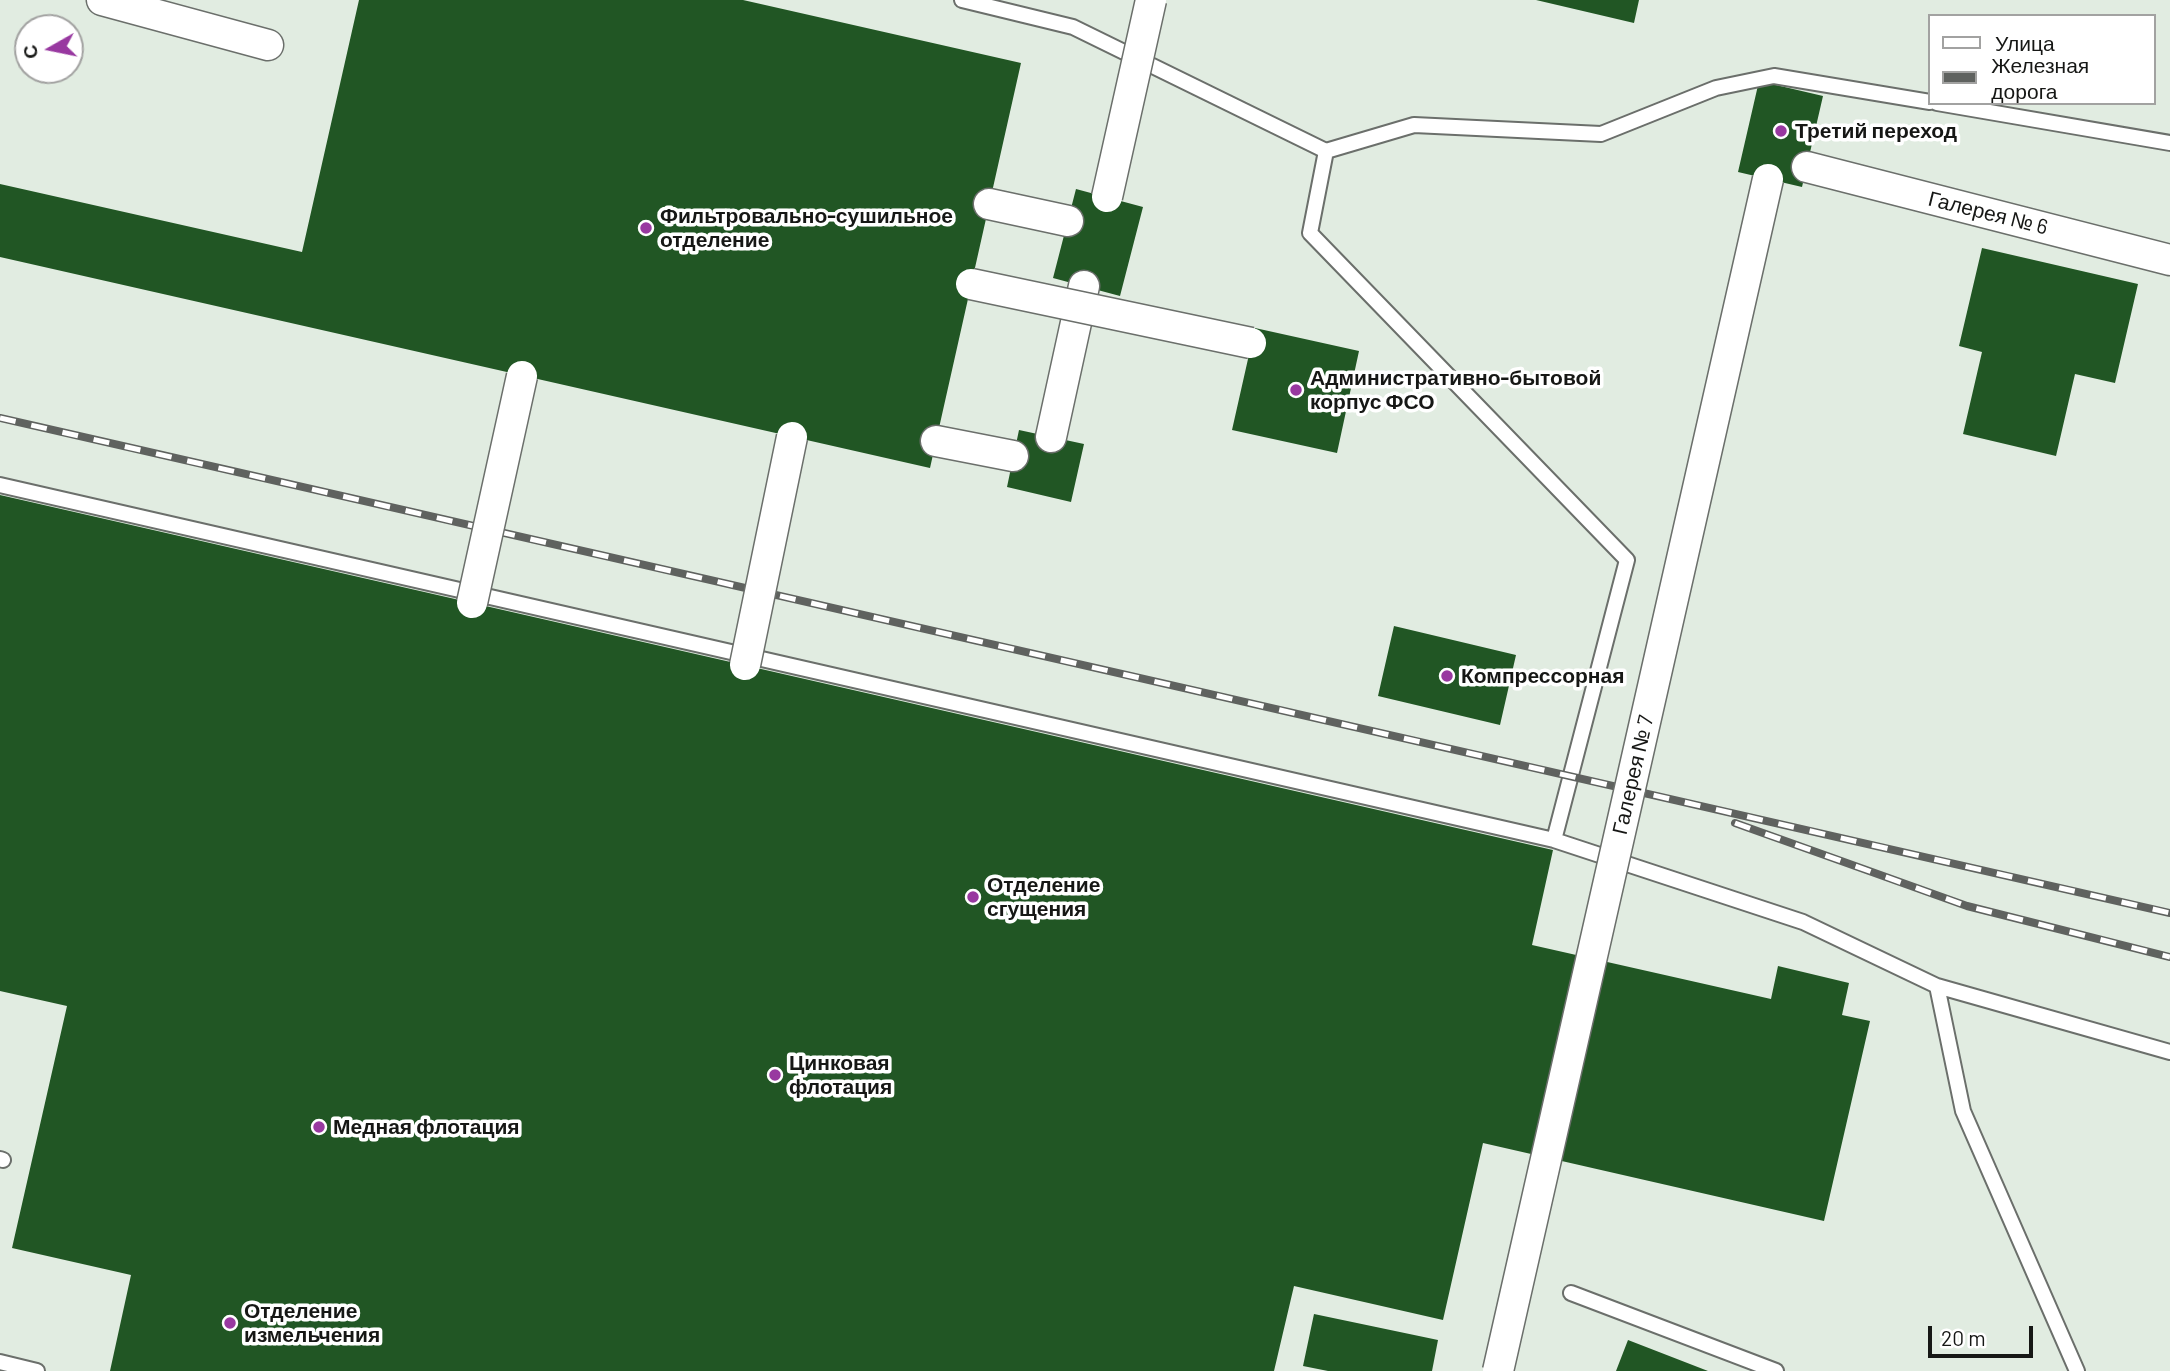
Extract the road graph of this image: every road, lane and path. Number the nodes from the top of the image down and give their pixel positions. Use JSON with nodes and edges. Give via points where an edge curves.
{"nodes":[{"id":1,"x":102,"y":0,"type":"edge"},
{"id":2,"x":962,"y":0,"type":"edge"},
{"id":3,"x":1151,"y":0,"type":"edge"},
{"id":4,"x":268,"y":45,"type":"dead end"},
{"id":5,"x":1928,"y":102,"type":"edge"},
{"id":6,"x":1949,"y":105,"type":"edge"},
{"id":7,"x":2170,"y":143,"type":"edge"},
{"id":8,"x":1326,"y":150,"type":"junction"},
{"id":9,"x":1807,"y":167,"type":"dead end"},
{"id":10,"x":1768,"y":179,"type":"dead end"},
{"id":11,"x":1107,"y":197,"type":"dead end"},
{"id":12,"x":989,"y":204,"type":"dead end"},
{"id":13,"x":1068,"y":221,"type":"dead end"},
{"id":14,"x":2170,"y":260,"type":"edge"},
{"id":15,"x":971,"y":284,"type":"dead end"},
{"id":16,"x":1084,"y":286,"type":"dead end"},
{"id":17,"x":1251,"y":343,"type":"dead end"},
{"id":18,"x":522,"y":376,"type":"dead end"},
{"id":19,"x":792,"y":437,"type":"dead end"},
{"id":20,"x":1051,"y":437,"type":"dead end"},
{"id":21,"x":936,"y":441,"type":"dead end"},
{"id":22,"x":1013,"y":456,"type":"dead end"},
{"id":23,"x":0,"y":485,"type":"edge"},
{"id":24,"x":472,"y":603,"type":"dead end"},
{"id":25,"x":745,"y":665,"type":"dead end"},
{"id":26,"x":1554,"y":840,"type":"junction"},
{"id":27,"x":1937,"y":986,"type":"junction"},
{"id":28,"x":2170,"y":1052,"type":"edge"},
{"id":29,"x":1571,"y":1293,"type":"dead end"},
{"id":30,"x":0,"y":1362,"type":"edge"},
{"id":31,"x":37,"y":1371,"type":"edge"},
{"id":32,"x":1498,"y":1371,"type":"edge"},
{"id":33,"x":1776,"y":1371,"type":"edge"},
{"id":34,"x":2077,"y":1371,"type":"edge"}],
"edges":[{"from":1,"to":4,"type":"street"},
{"from":2,"to":8,"type":"lane","via":[[1073,27]]},
{"from":3,"to":11,"type":"street","bridge":true},
{"from":5,"to":8,"type":"lane","via":[[1774,76],[1716,88],[1601,134],[1414,125]]},
{"from":6,"to":7,"type":"lane"},
{"from":8,"to":26,"type":"lane","via":[[1310,233],[1627,559]]},
{"from":9,"to":14,"type":"street","name":"Галерея № 6"},
{"from":10,"to":32,"type":"street","name":"Галерея № 7","bridge":true},
{"from":12,"to":13,"type":"street"},
{"from":15,"to":17,"type":"street","bridge":true},
{"from":16,"to":20,"type":"street"},
{"from":18,"to":24,"type":"street","bridge":true},
{"from":19,"to":25,"type":"street","bridge":true},
{"from":21,"to":22,"type":"street"},
{"from":23,"to":26,"type":"lane"},
{"from":26,"to":27,"type":"lane","via":[[1803,922]]},
{"from":27,"to":28,"type":"lane"},
{"from":27,"to":34,"type":"lane","via":[[1963,1111]]},
{"from":29,"to":33,"type":"lane"},
{"from":30,"to":31,"type":"lane"}]}
